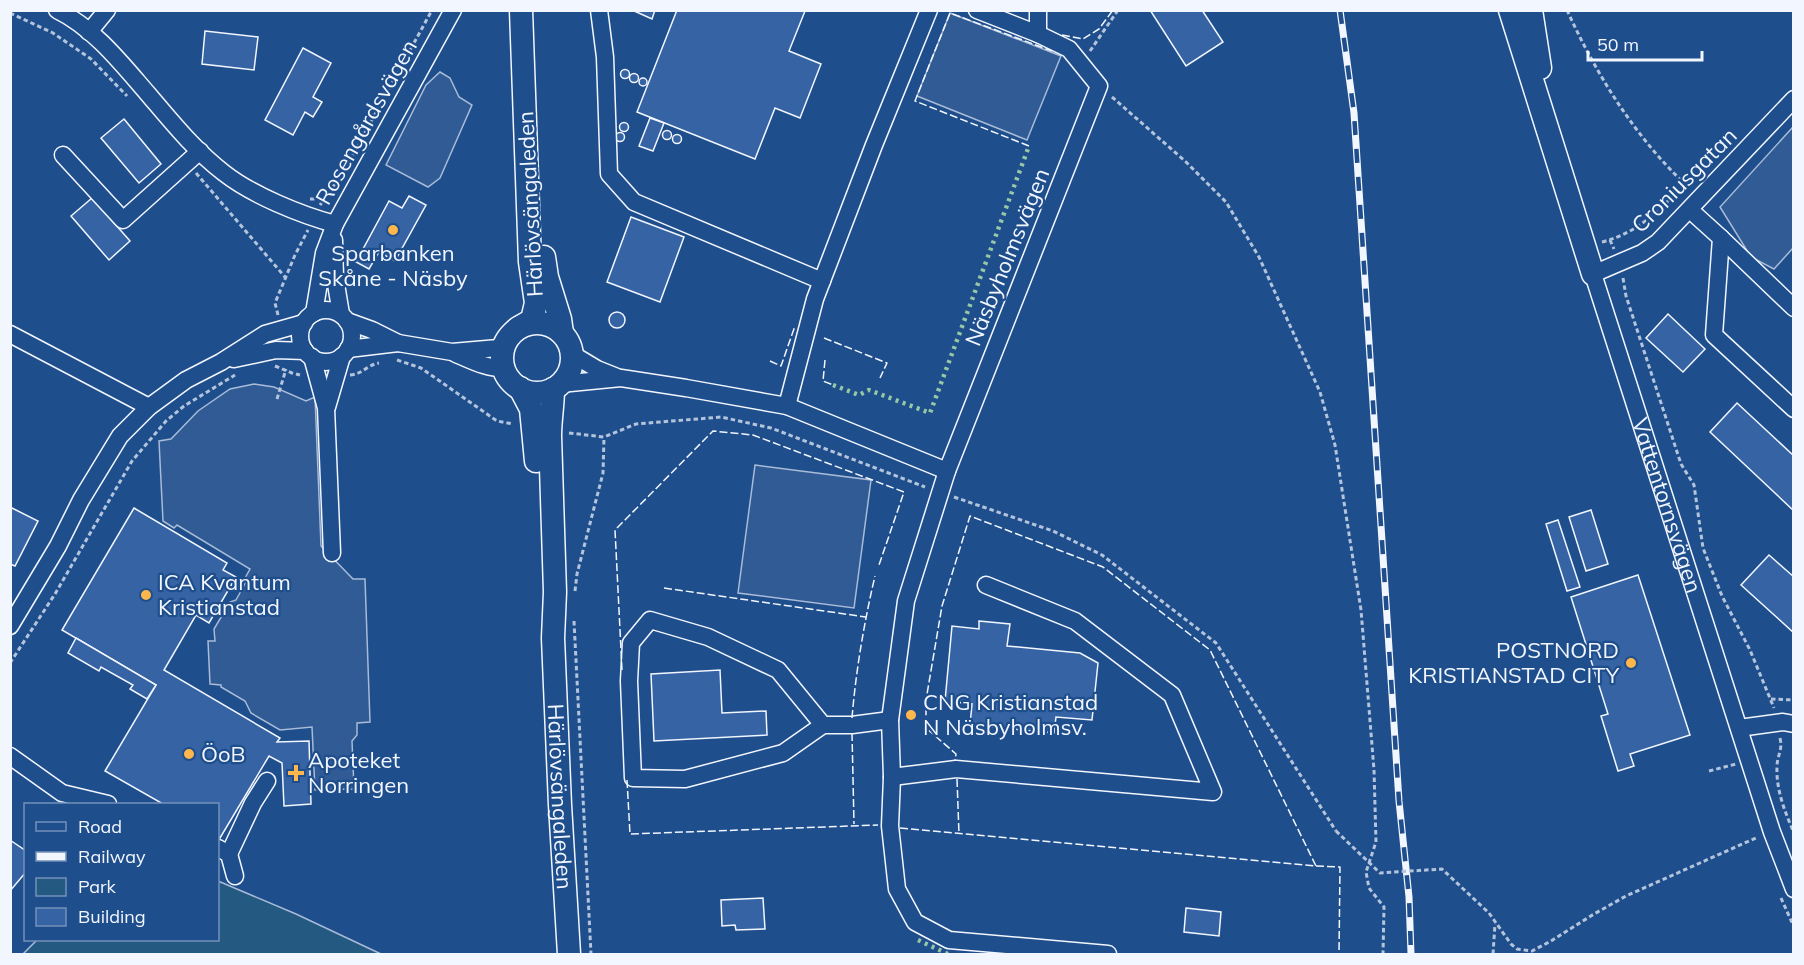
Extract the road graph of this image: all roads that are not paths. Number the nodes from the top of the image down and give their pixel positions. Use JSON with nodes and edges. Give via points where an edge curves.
{"nodes":[{"id":1,"x":57,"y":10,"type":"edge"},
{"id":2,"x":107,"y":10,"type":"edge"},
{"id":3,"x":453,"y":10,"type":"edge"},
{"id":4,"x":521,"y":10,"type":"edge"},
{"id":5,"x":599,"y":10,"type":"edge"},
{"id":6,"x":929,"y":10,"type":"edge"},
{"id":7,"x":977,"y":10,"type":"edge"},
{"id":8,"x":1038,"y":10,"type":"edge"},
{"id":9,"x":1510,"y":10,"type":"edge"},
{"id":10,"x":1531,"y":10,"type":"edge"},
{"id":11,"x":89,"y":32,"type":"junction"},
{"id":12,"x":1038,"y":34,"type":"junction"},
{"id":13,"x":524,"y":71,"type":"junction"},
{"id":14,"x":1794,"y":99,"type":"edge"},
{"id":15,"x":1546,"y":120,"type":"junction"},
{"id":16,"x":200,"y":151,"type":"junction"},
{"id":17,"x":63,"y":155,"type":"dead end"},
{"id":18,"x":1696,"y":204,"type":"junction"},
{"id":19,"x":335,"y":224,"type":"junction"},
{"id":20,"x":1721,"y":238,"type":"junction"},
{"id":21,"x":1593,"y":274,"type":"junction"},
{"id":22,"x":822,"y":281,"type":"junction"},
{"id":23,"x":1794,"y":308,"type":"edge"},
{"id":24,"x":344,"y":317,"type":"junction"},
{"id":25,"x":309,"y":318,"type":"junction"},
{"id":26,"x":515,"y":331,"type":"junction"},
{"id":27,"x":562,"y":333,"type":"junction"},
{"id":28,"x":10,"y":334,"type":"edge"},
{"id":29,"x":396,"y":351,"type":"junction"},
{"id":30,"x":452,"y":352,"type":"junction"},
{"id":31,"x":345,"y":353,"type":"junction"},
{"id":32,"x":572,"y":354,"type":"junction"},
{"id":33,"x":312,"y":360,"type":"junction"},
{"id":34,"x":221,"y":362,"type":"junction"},
{"id":35,"x":504,"y":368,"type":"junction"},
{"id":36,"x":621,"y":378,"type":"junction"},
{"id":37,"x":556,"y":387,"type":"junction"},
{"id":38,"x":520,"y":388,"type":"junction"},
{"id":39,"x":787,"y":406,"type":"junction"},
{"id":40,"x":149,"y":407,"type":"junction"},
{"id":41,"x":326,"y":408,"type":"junction"},
{"id":42,"x":1794,"y":409,"type":"edge"},
{"id":43,"x":947,"y":471,"type":"junction"},
{"id":44,"x":332,"y":553,"type":"dead end"},
{"id":45,"x":986,"y":585,"type":"dead end"},
{"id":46,"x":10,"y":626,"type":"edge"},
{"id":47,"x":553,"y":638,"type":"junction"},
{"id":48,"x":890,"y":720,"type":"junction"},
{"id":49,"x":1786,"y":723,"type":"edge"},
{"id":50,"x":823,"y":725,"type":"junction"},
{"id":51,"x":1739,"y":728,"type":"junction"},
{"id":52,"x":10,"y":756,"type":"edge"},
{"id":53,"x":892,"y":777,"type":"junction"},
{"id":54,"x":267,"y":781,"type":"dead end"},
{"id":55,"x":104,"y":803,"type":"edge"},
{"id":56,"x":223,"y":851,"type":"edge"},
{"id":57,"x":235,"y":876,"type":"dead end"},
{"id":58,"x":1794,"y":889,"type":"edge"},
{"id":59,"x":569,"y":954,"type":"edge"},
{"id":60,"x":1108,"y":954,"type":"edge"}],
"edges":[{"from":1,"to":11,"type":"street"},
{"from":2,"to":11,"type":"street"},
{"from":3,"to":19,"type":"street","name":"Rosengårdsvägen"},
{"from":4,"to":13,"type":"main road","name":"Härlövsängaleden"},
{"from":5,"to":22,"type":"street","via":[[605,57],[609,174],[634,202]]},
{"from":6,"to":22,"type":"street"},
{"from":7,"to":12,"type":"street"},
{"from":8,"to":12,"type":"street"},
{"from":9,"to":15,"type":"main road","name":"Vattentornsvägen"},
{"from":10,"to":15,"type":"main road","name":"Vattentornsvägen"},
{"from":11,"to":16,"type":"street"},
{"from":12,"to":43,"type":"street","name":"Näsbyholmsvägen","via":[[1069,49],[1099,86]]},
{"from":13,"to":26,"type":"main road","name":"Härlövsängaleden","via":[[530,262],[536,303],[532,320]]},
{"from":13,"to":27,"type":"main road","name":"Härlövsängaleden","via":[[540,172],[546,277]]},
{"from":14,"to":18,"type":"street","name":"Croniusgatan"},
{"from":15,"to":21,"type":"main road","name":"Vattentornsvägen"},
{"from":16,"to":17,"type":"street","via":[[123,220]]},
{"from":16,"to":19,"type":"street","via":[[252,191]]},
{"from":18,"to":20,"type":"street"},
{"from":18,"to":21,"type":"street","name":"Croniusgatan","via":[[1642,253]]},
{"from":19,"to":24,"type":"street","name":"Rosengårdsvägen","via":[[335,278]]},
{"from":19,"to":25,"type":"street","name":"Rosengårdsvägen"},
{"from":20,"to":23,"type":"street"},
{"from":20,"to":42,"type":"street","via":[[1714,335]]},
{"from":21,"to":51,"type":"street","name":"Vattentornsvägen"},
{"from":22,"to":39,"type":"street"},
{"from":24,"to":25,"type":"street","via":[[328,310]]},
{"from":24,"to":29,"type":"street","via":[[372,330]]},
{"from":24,"to":31,"type":"street","via":[[352,330]]},
{"from":25,"to":33,"type":"street","via":[[300,337]]},
{"from":25,"to":34,"type":"street","via":[[265,334]]},
{"from":26,"to":27,"type":"main road","via":[[541,323]]},
{"from":26,"to":30,"type":"street","via":[[498,348]]},
{"from":26,"to":35,"type":"main road","via":[[505,344]]},
{"from":27,"to":32,"type":"main road"},
{"from":28,"to":40,"type":"street"},
{"from":29,"to":30,"type":"street"},
{"from":29,"to":31,"type":"street"},
{"from":30,"to":35,"type":"street"},
{"from":31,"to":33,"type":"street","via":[[327,362]]},
{"from":31,"to":41,"type":"street"},
{"from":32,"to":36,"type":"street"},
{"from":32,"to":37,"type":"main road","via":[[567,376]]},
{"from":33,"to":34,"type":"street","via":[[276,350]]},
{"from":33,"to":41,"type":"street"},
{"from":34,"to":40,"type":"street","via":[[186,380]]},
{"from":35,"to":38,"type":"main road"},
{"from":36,"to":37,"type":"street"},
{"from":36,"to":39,"type":"street"},
{"from":37,"to":38,"type":"main road","via":[[542,392]]},
{"from":37,"to":47,"type":"main road","name":"Härlövsängaleden","via":[[550,436]]},
{"from":38,"to":47,"type":"main road","name":"Härlövsängaleden","via":[[531,410],[535,440],[544,594]]},
{"from":39,"to":43,"type":"street"},
{"from":40,"to":46,"type":"street","via":[[120,436]]},
{"from":41,"to":44,"type":"street"},
{"from":43,"to":48,"type":"street","name":"Näsbyholmsvägen","via":[[906,601]]},
{"from":45,"to":53,"type":"street","via":[[1075,621],[1172,695],[1213,792],[956,769]]},
{"from":47,"to":59,"type":"main road","name":"Härlövsängaleden"},
{"from":48,"to":50,"type":"street"},
{"from":48,"to":53,"type":"street","name":"Näsbyholmsvägen"},
{"from":49,"to":51,"type":"street"},
{"from":50,"to":50,"type":"street","via":[[783,753],[685,779],[633,778],[631,643],[650,620],[708,637],[778,670]]},
{"from":51,"to":58,"type":"street","name":"Vattentornsvägen"},
{"from":52,"to":55,"type":"street","via":[[62,793]]},
{"from":53,"to":60,"type":"street","name":"Näsbyholmsvägen","via":[[890,826],[897,889],[915,922],[949,940]]},
{"from":54,"to":56,"type":"street"},
{"from":56,"to":57,"type":"street"}]}
